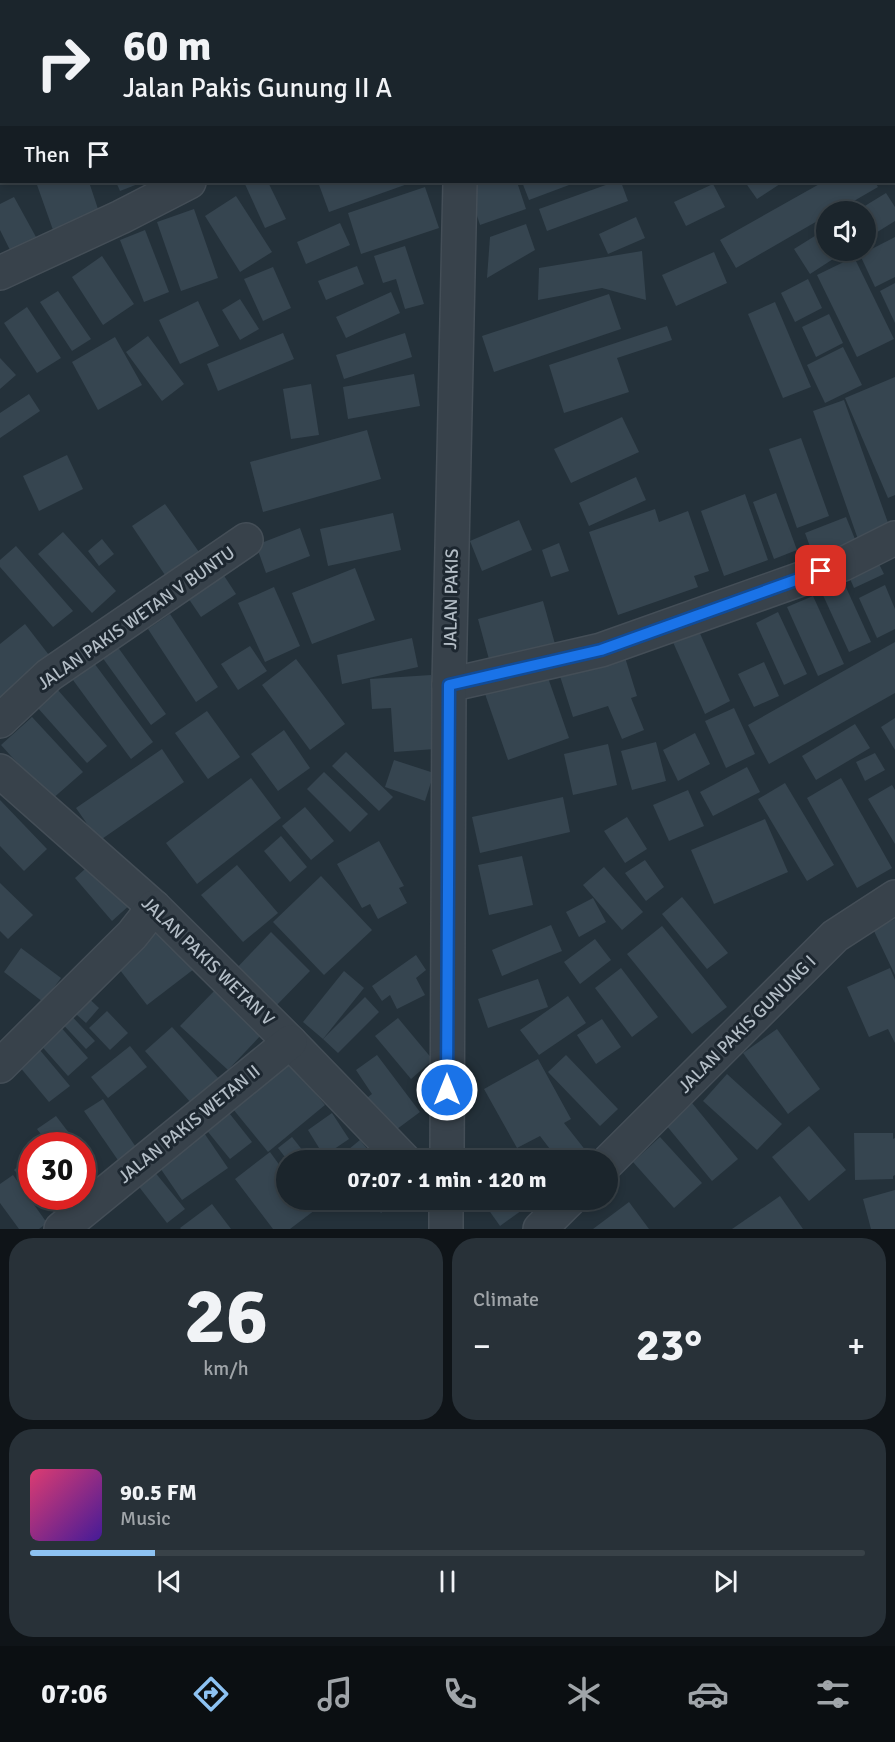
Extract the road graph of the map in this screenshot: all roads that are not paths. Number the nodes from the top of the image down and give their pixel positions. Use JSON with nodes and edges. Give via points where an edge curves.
{"nodes":[{"id":1,"x":187,"y":183,"type":"edge"},
{"id":2,"x":460,"y":183,"type":"edge"},
{"id":3,"x":0,"y":273,"type":"edge"},
{"id":4,"x":895,"y":538,"type":"edge"},
{"id":5,"x":246,"y":540,"type":"dead end"},
{"id":6,"x":449,"y":685,"type":"junction"},
{"id":7,"x":0,"y":721,"type":"edge"},
{"id":8,"x":0,"y":771,"type":"edge"},
{"id":9,"x":895,"y":897,"type":"edge"},
{"id":10,"x":154,"y":907,"type":"junction"},
{"id":11,"x":290,"y":1042,"type":"junction"},
{"id":12,"x":0,"y":1066,"type":"edge"},
{"id":13,"x":394,"y":1150,"type":"edge"},
{"id":14,"x":447,"y":1150,"type":"edge"},
{"id":15,"x":618,"y":1152,"type":"edge"},
{"id":16,"x":559,"y":1210,"type":"edge"},
{"id":17,"x":61,"y":1229,"type":"edge"},
{"id":18,"x":540,"y":1229,"type":"edge"}],
"edges":[{"from":1,"to":3,"type":"street"},
{"from":2,"to":6,"type":"street","name":"JALAN PAKIS"},
{"from":4,"to":6,"type":"street","via":[[843,564],[601,650]]},
{"from":5,"to":7,"type":"street","name":"JALAN PAKIS WETAN V BUNTU","via":[[49,675]]},
{"from":6,"to":14,"type":"street","name":"JALAN PAKIS"},
{"from":8,"to":10,"type":"street","name":"JALAN PAKIS WETAN V"},
{"from":9,"to":15,"type":"street","name":"JALAN PAKIS GUNUNG I","via":[[835,936]]},
{"from":10,"to":11,"type":"street","name":"JALAN PAKIS WETAN V"},
{"from":10,"to":12,"type":"street","via":[[132,935]]},
{"from":11,"to":13,"type":"street","name":"JALAN PAKIS WETAN V"},
{"from":11,"to":17,"type":"street","name":"JALAN PAKIS WETAN II"},
{"from":16,"to":18,"type":"street"}]}
